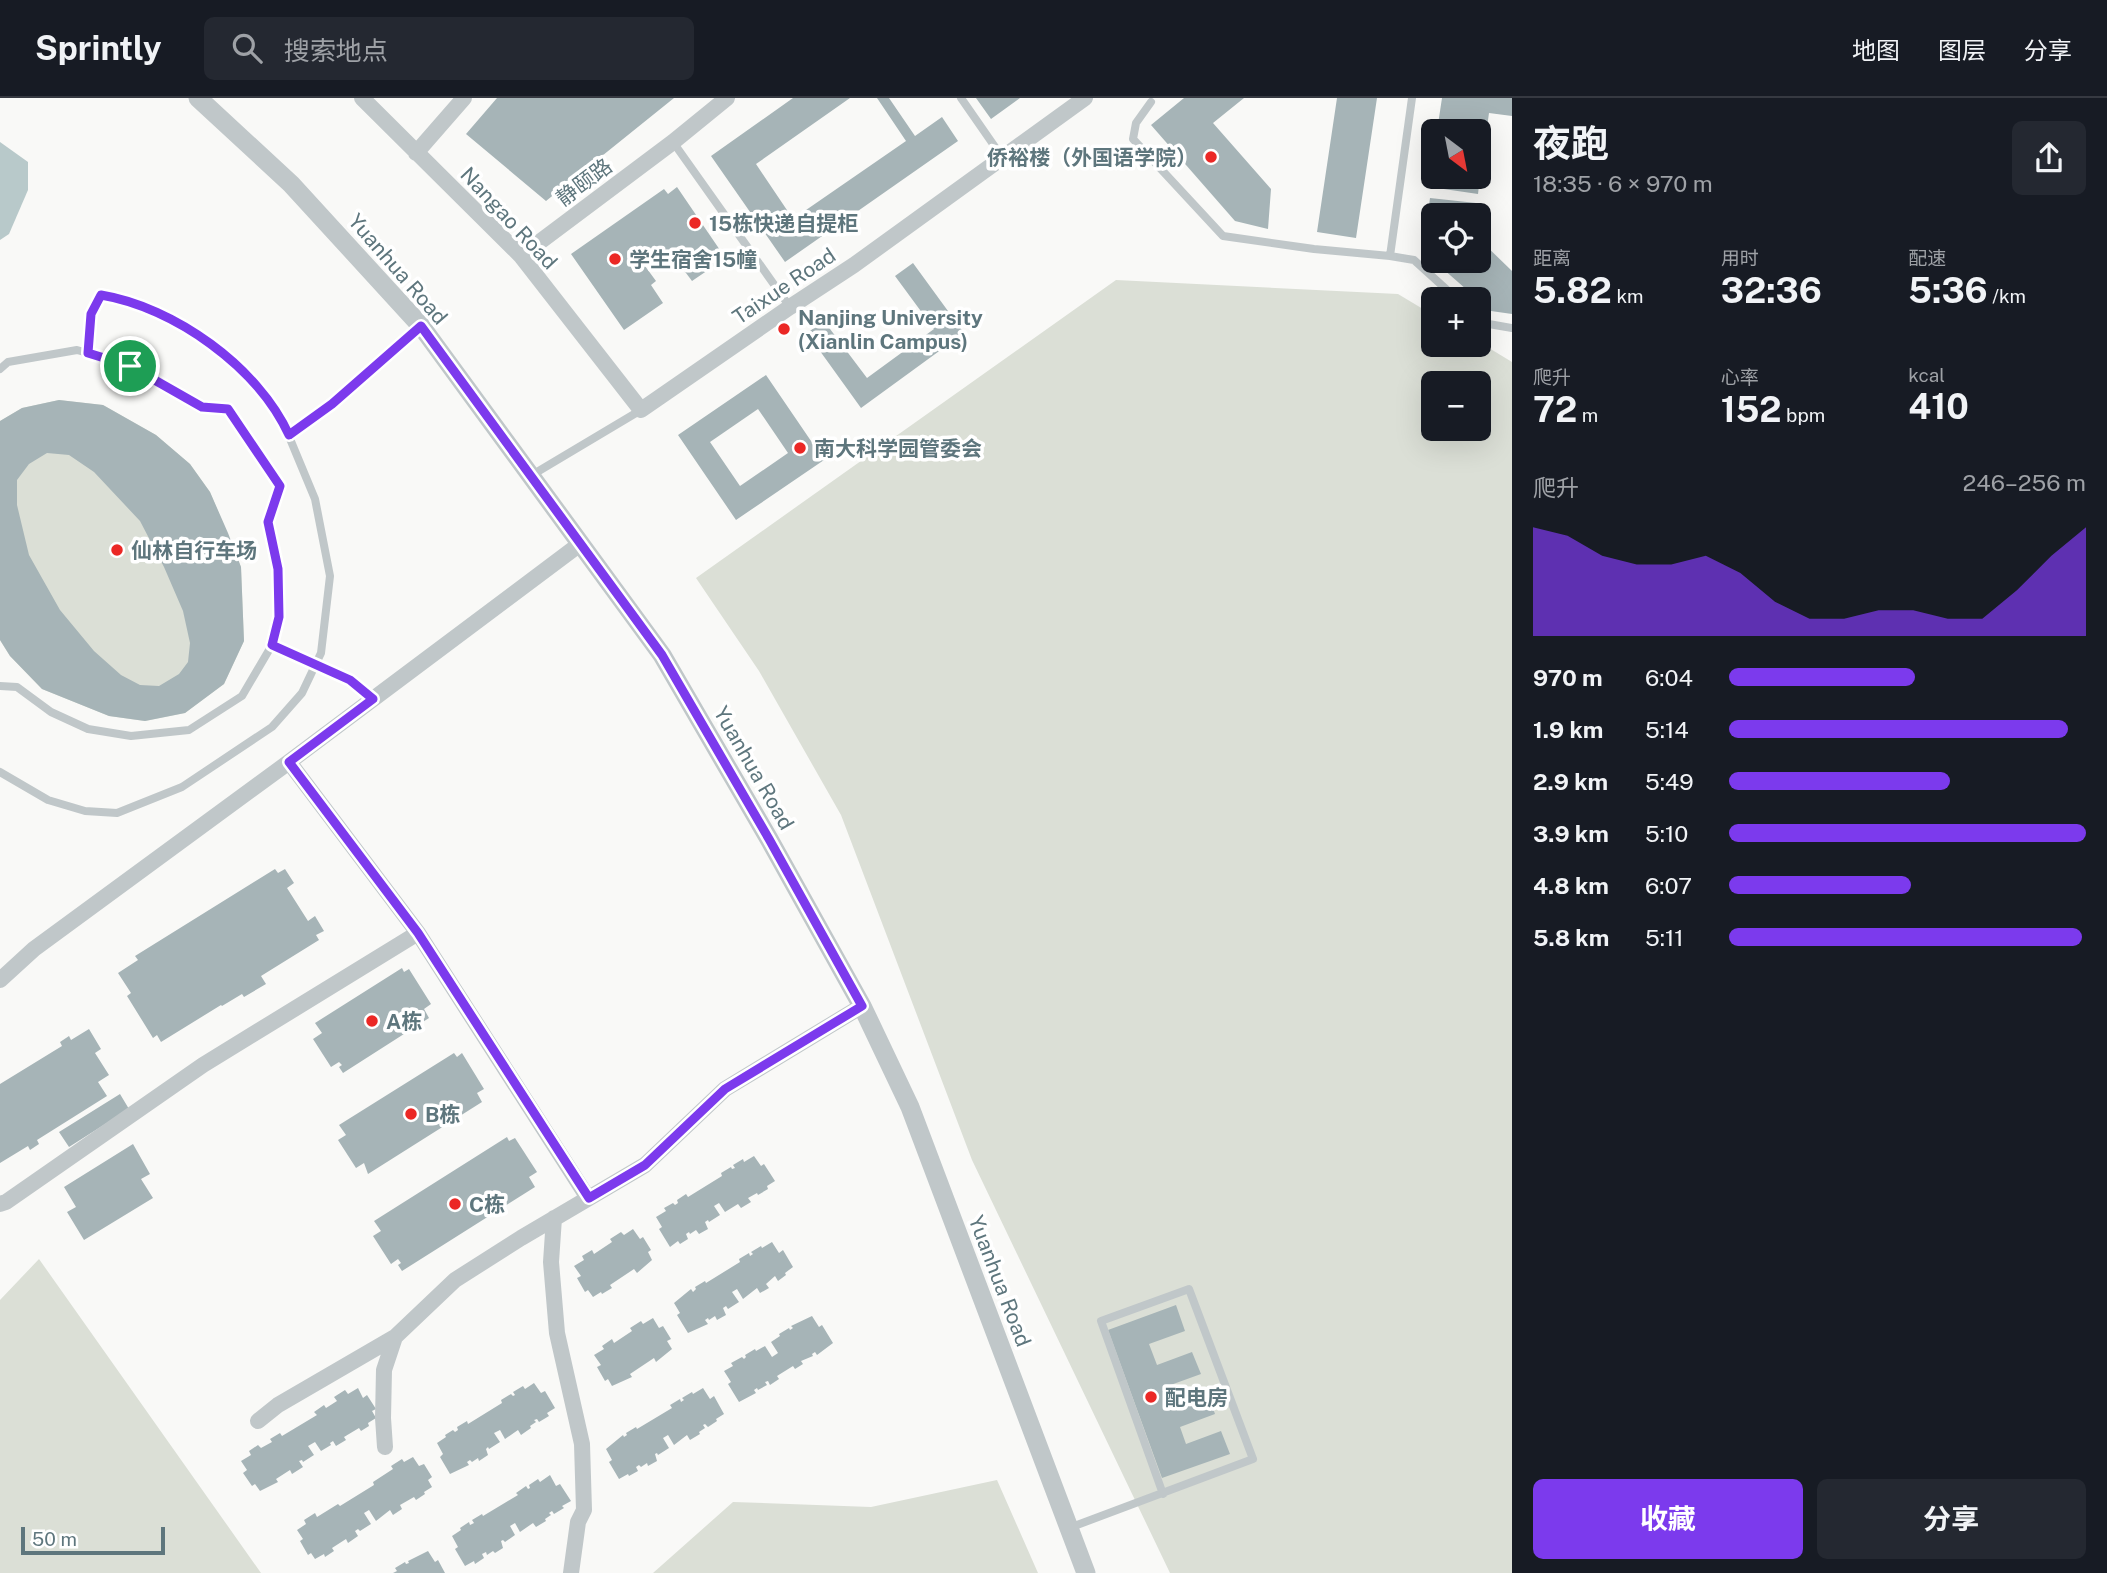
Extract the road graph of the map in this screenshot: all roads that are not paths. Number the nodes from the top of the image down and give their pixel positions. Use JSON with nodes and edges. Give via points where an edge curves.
{"nodes":[{"id":1,"x":198,"y":98,"type":"edge"},
{"id":2,"x":362,"y":98,"type":"edge"},
{"id":3,"x":464,"y":98,"type":"edge"},
{"id":4,"x":727,"y":98,"type":"edge"},
{"id":5,"x":961,"y":98,"type":"edge"},
{"id":6,"x":1086,"y":98,"type":"edge"},
{"id":7,"x":1412,"y":98,"type":"edge"},
{"id":8,"x":1152,"y":99,"type":"edge"},
{"id":9,"x":673,"y":142,"type":"junction"},
{"id":10,"x":416,"y":153,"type":"junction"},
{"id":11,"x":1002,"y":157,"type":"junction"},
{"id":12,"x":521,"y":256,"type":"junction"},
{"id":13,"x":1390,"y":256,"type":"junction"},
{"id":14,"x":1444,"y":287,"type":"edge"},
{"id":15,"x":790,"y":306,"type":"junction"},
{"id":16,"x":1491,"y":324,"type":"edge"},
{"id":17,"x":421,"y":326,"type":"junction"},
{"id":18,"x":1512,"y":328,"type":"edge"},
{"id":19,"x":88,"y":353,"type":"junction"},
{"id":20,"x":0,"y":369,"type":"edge"},
{"id":21,"x":641,"y":410,"type":"junction"},
{"id":22,"x":289,"y":435,"type":"junction"},
{"id":23,"x":530,"y":477,"type":"junction"},
{"id":24,"x":580,"y":544,"type":"junction"},
{"id":25,"x":272,"y":645,"type":"junction"},
{"id":26,"x":316,"y":665,"type":"junction"},
{"id":27,"x":0,"y":685,"type":"edge"},
{"id":28,"x":373,"y":699,"type":"junction"},
{"id":29,"x":289,"y":762,"type":"junction"},
{"id":30,"x":0,"y":772,"type":"edge"},
{"id":31,"x":418,"y":933,"type":"junction"},
{"id":32,"x":0,"y":980,"type":"edge"},
{"id":33,"x":862,"y":1006,"type":"junction"},
{"id":34,"x":589,"y":1198,"type":"junction"},
{"id":35,"x":0,"y":1204,"type":"edge"},
{"id":36,"x":554,"y":1218,"type":"junction"},
{"id":37,"x":395,"y":1337,"type":"junction"},
{"id":38,"x":258,"y":1421,"type":"dead end"},
{"id":39,"x":385,"y":1447,"type":"dead end"},
{"id":40,"x":1163,"y":1494,"type":"junction"},
{"id":41,"x":1069,"y":1528,"type":"junction"},
{"id":42,"x":571,"y":1573,"type":"edge"},
{"id":43,"x":1086,"y":1573,"type":"edge"}],
"edges":[{"from":1,"to":17,"type":"street","name":"Yuanhua Road","via":[[291,184]]},
{"from":2,"to":10,"type":"street","name":"Nangao Road"},
{"from":3,"to":10,"type":"street"},
{"from":4,"to":9,"type":"street","name":"静颐路"},
{"from":5,"to":11,"type":"lane"},
{"from":6,"to":11,"type":"street","name":"Taixue Road"},
{"from":7,"to":13,"type":"lane"},
{"from":8,"to":13,"type":"lane","via":[[1136,123],[1133,139],[1223,236]]},
{"from":9,"to":12,"type":"street","name":"静颐路"},
{"from":9,"to":15,"type":"lane"},
{"from":10,"to":12,"type":"street","name":"Nangao Road"},
{"from":11,"to":15,"type":"street","name":"Taixue Road"},
{"from":12,"to":21,"type":"street","name":"Nangao Road"},
{"from":13,"to":14,"type":"lane","via":[[1414,260]]},
{"from":15,"to":21,"type":"street","name":"Taixue Road"},
{"from":16,"to":18,"type":"lane"},
{"from":17,"to":22,"type":"lane"},
{"from":17,"to":23,"type":"street","name":"Yuanhua Road"},
{"from":19,"to":20,"type":"lane","via":[[77,350],[22,359]]},
{"from":19,"to":22,"type":"lane","via":[[91,314],[101,295],[125,299],[179,324],[225,355],[257,386]]},
{"from":19,"to":25,"type":"lane","via":[[130,366],[202,407],[228,409],[280,486],[268,522],[278,569],[279,617]]},
{"from":21,"to":23,"type":"lane"},
{"from":22,"to":26,"type":"lane","via":[[316,499],[330,576]]},
{"from":23,"to":24,"type":"street","name":"Yuanhua Road"},
{"from":24,"to":28,"type":"street"},
{"from":24,"to":33,"type":"street","name":"Yuanhua Road","via":[[662,655]]},
{"from":25,"to":26,"type":"lane"},
{"from":25,"to":27,"type":"lane","via":[[242,696],[189,730],[131,736],[88,729],[51,712],[17,687]]},
{"from":26,"to":28,"type":"lane","via":[[350,680]]},
{"from":26,"to":30,"type":"lane","via":[[303,693],[272,727],[182,787],[117,813],[85,811],[48,800]]},
{"from":28,"to":29,"type":"street"},
{"from":29,"to":31,"type":"street"},
{"from":29,"to":32,"type":"street","via":[[34,949]]},
{"from":31,"to":34,"type":"street"},
{"from":31,"to":35,"type":"street","via":[[203,1065]]},
{"from":33,"to":34,"type":"street","via":[[725,1089],[645,1165]]},
{"from":33,"to":41,"type":"street","name":"Yuanhua Road","via":[[910,1107]]},
{"from":34,"to":36,"type":"street"},
{"from":36,"to":37,"type":"street","via":[[455,1280]]},
{"from":36,"to":42,"type":"street","via":[[551,1262],[556,1333],[582,1444],[584,1510]]},
{"from":37,"to":38,"type":"street"},
{"from":37,"to":39,"type":"street","via":[[384,1370]]},
{"from":40,"to":40,"type":"lane","via":[[1253,1460],[1189,1289],[1101,1321]]},
{"from":40,"to":41,"type":"lane"},
{"from":41,"to":43,"type":"street","name":"Yuanhua Road"}]}
